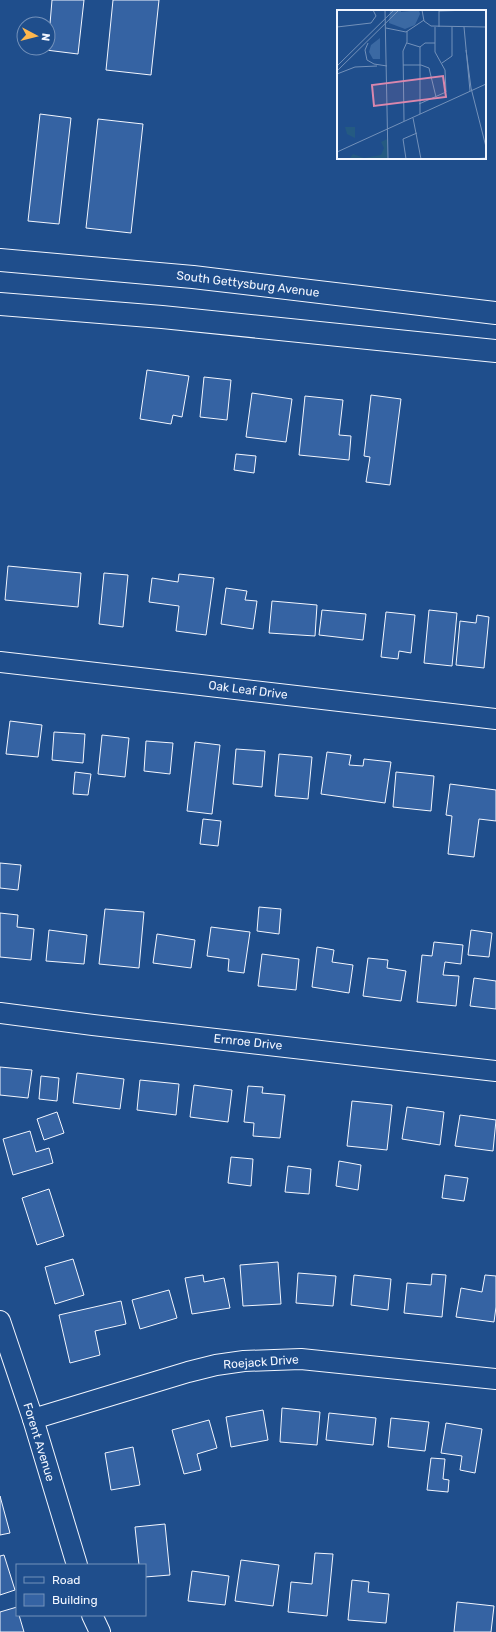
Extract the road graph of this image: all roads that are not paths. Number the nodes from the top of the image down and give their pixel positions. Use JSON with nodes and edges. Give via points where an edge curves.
{"nodes":[{"id":1,"x":0,"y":260,"type":"edge"},
{"id":2,"x":0,"y":304,"type":"edge"},
{"id":3,"x":496,"y":313,"type":"edge"},
{"id":4,"x":496,"y":351,"type":"edge"},
{"id":5,"x":0,"y":662,"type":"edge"},
{"id":6,"x":496,"y":719,"type":"edge"},
{"id":7,"x":0,"y":1013,"type":"edge"},
{"id":8,"x":496,"y":1071,"type":"edge"},
{"id":9,"x":0,"y":1321,"type":"edge"},
{"id":10,"x":496,"y":1379,"type":"edge"},
{"id":11,"x":33,"y":1419,"type":"junction"},
{"id":12,"x":77,"y":1564,"type":"edge"},
{"id":13,"x":92,"y":1616,"type":"edge"},
{"id":14,"x":100,"y":1632,"type":"edge"}],
"edges":[{"from":1,"to":3,"type":"main road","name":"South Gettysburg Avenue","via":[[193,277]]},
{"from":2,"to":4,"type":"main road","via":[[162,317]]},
{"from":5,"to":6,"type":"street","name":"Oak Leaf Drive"},
{"from":7,"to":8,"type":"street","name":"Ernroe Drive"},
{"from":9,"to":11,"type":"street","name":"Forent Avenue"},
{"from":10,"to":11,"type":"street","name":"Roejack Drive","via":[[301,1359],[244,1361],[188,1372]]},
{"from":11,"to":12,"type":"street","name":"Forent Avenue"},
{"from":13,"to":14,"type":"street"}]}
